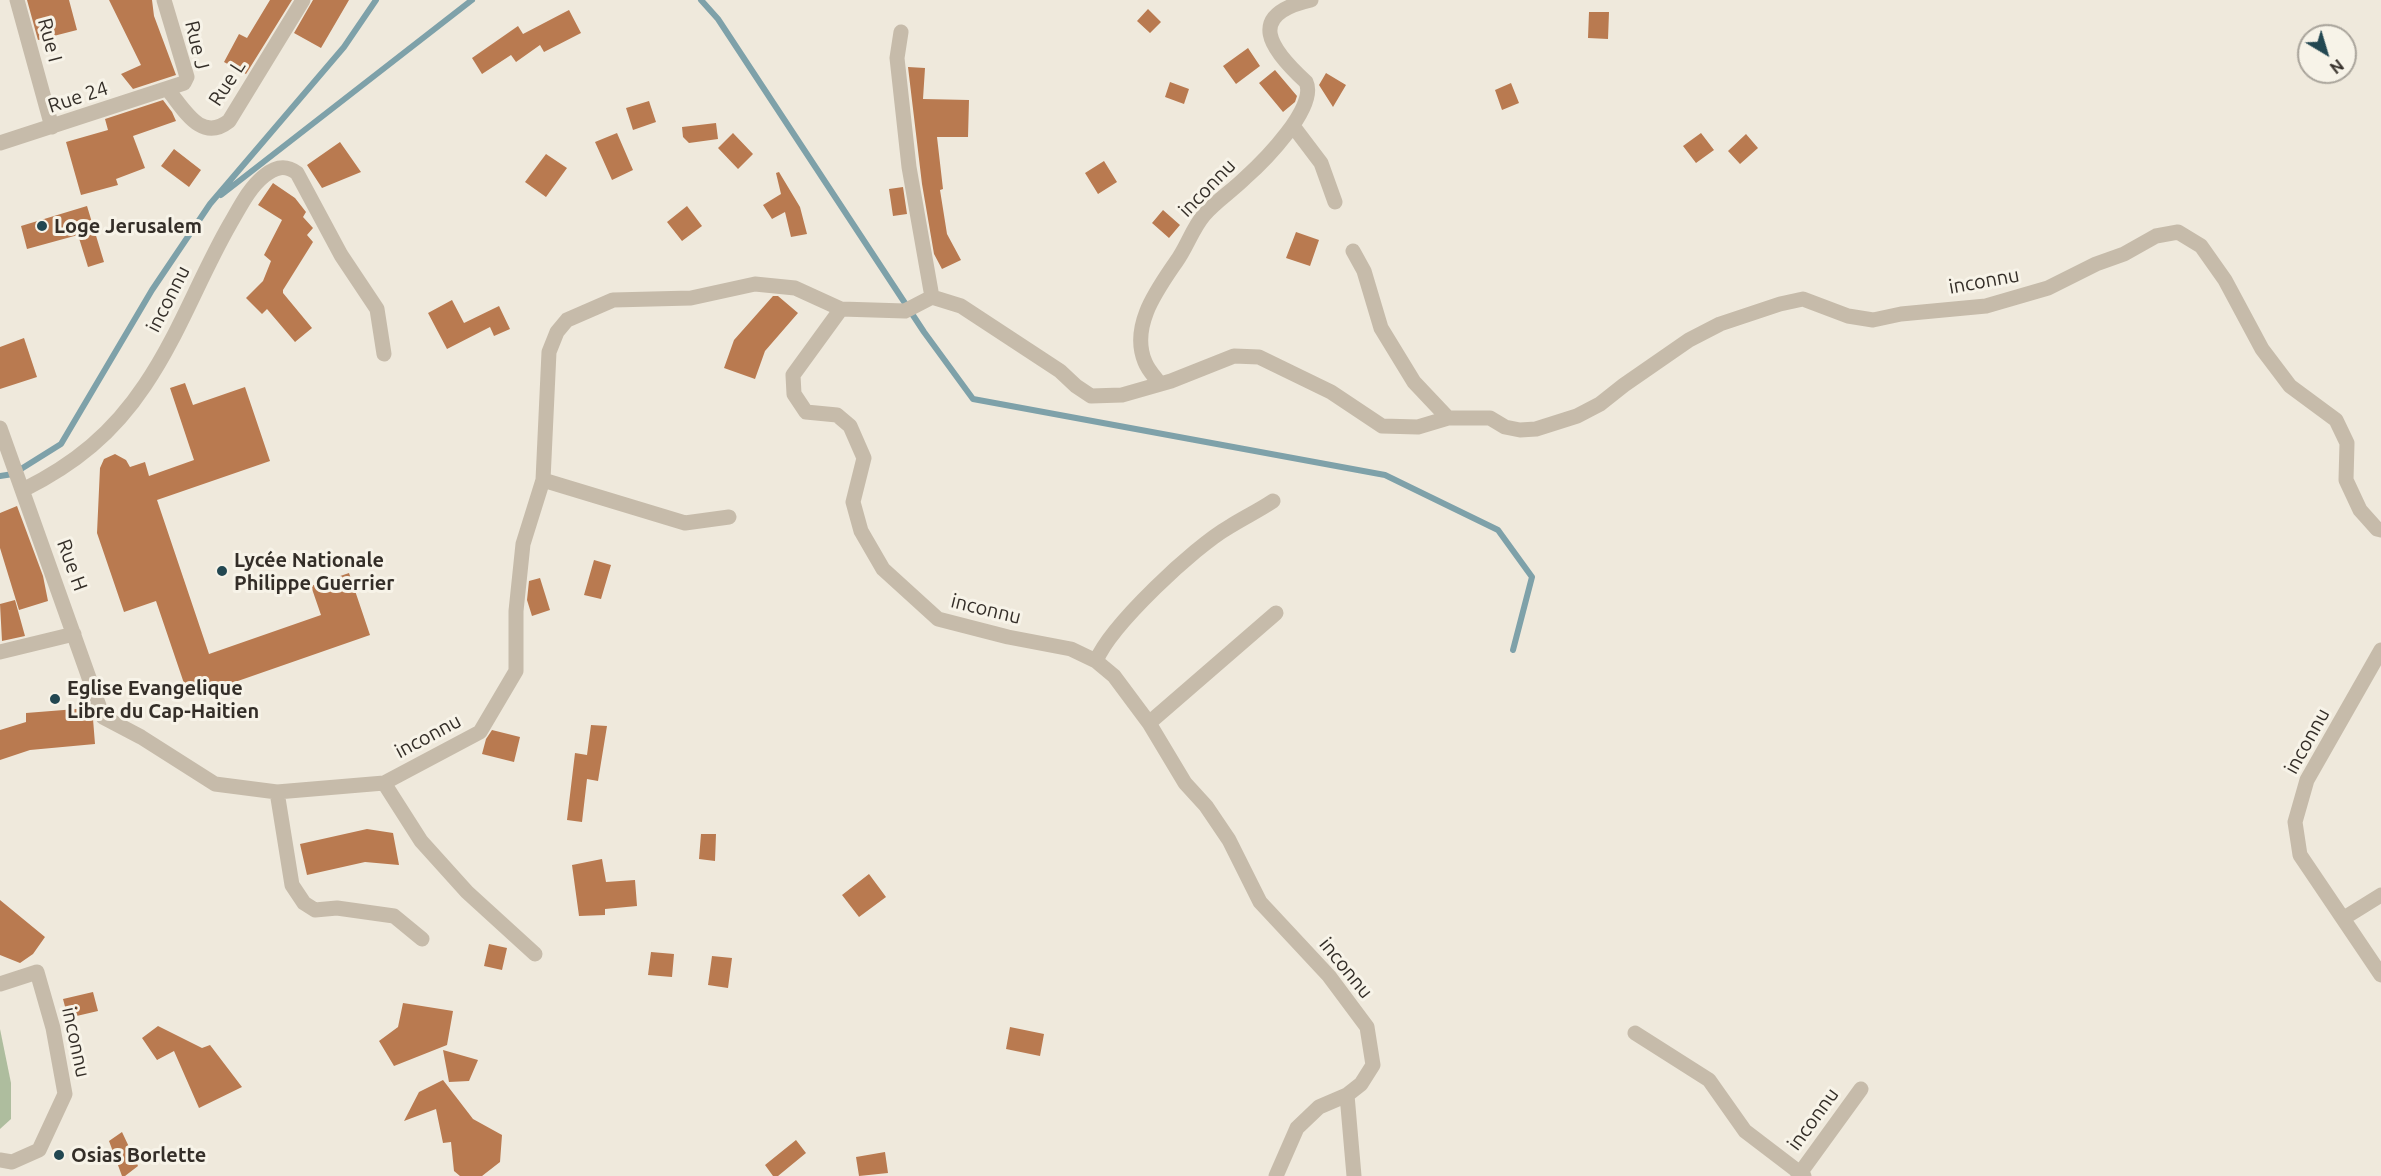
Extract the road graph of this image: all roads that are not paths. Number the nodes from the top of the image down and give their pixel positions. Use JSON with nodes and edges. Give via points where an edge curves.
{"nodes":[{"id":1,"x":17,"y":0,"type":"edge"},
{"id":2,"x":164,"y":0,"type":"edge"},
{"id":3,"x":303,"y":0,"type":"edge"},
{"id":4,"x":1311,"y":0,"type":"edge"},
{"id":5,"x":901,"y":32,"type":"dead end"},
{"id":6,"x":168,"y":90,"type":"junction"},
{"id":7,"x":1293,"y":126,"type":"junction"},
{"id":8,"x":52,"y":127,"type":"junction"},
{"id":9,"x":0,"y":143,"type":"edge"},
{"id":10,"x":1335,"y":202,"type":"dead end"},
{"id":11,"x":1353,"y":251,"type":"dead end"},
{"id":12,"x":929,"y":298,"type":"junction"},
{"id":13,"x":841,"y":309,"type":"junction"},
{"id":14,"x":384,"y":354,"type":"dead end"},
{"id":15,"x":1160,"y":384,"type":"junction"},
{"id":16,"x":1448,"y":418,"type":"junction"},
{"id":17,"x":0,"y":428,"type":"edge"},
{"id":18,"x":543,"y":480,"type":"junction"},
{"id":19,"x":23,"y":490,"type":"junction"},
{"id":20,"x":1273,"y":501,"type":"dead end"},
{"id":21,"x":729,"y":517,"type":"dead end"},
{"id":22,"x":2381,"y":530,"type":"edge"},
{"id":23,"x":1276,"y":613,"type":"dead end"},
{"id":24,"x":74,"y":634,"type":"junction"},
{"id":25,"x":2381,"y":650,"type":"edge"},
{"id":26,"x":0,"y":652,"type":"edge"},
{"id":27,"x":1096,"y":661,"type":"junction"},
{"id":28,"x":103,"y":717,"type":"joint"},
{"id":29,"x":1149,"y":723,"type":"junction"},
{"id":30,"x":384,"y":783,"type":"junction"},
{"id":31,"x":277,"y":792,"type":"junction"},
{"id":32,"x":2381,"y":895,"type":"edge"},
{"id":33,"x":2344,"y":918,"type":"junction"},
{"id":34,"x":422,"y":939,"type":"dead end"},
{"id":35,"x":535,"y":954,"type":"dead end"},
{"id":36,"x":2381,"y":975,"type":"edge"},
{"id":37,"x":0,"y":984,"type":"edge"},
{"id":38,"x":1635,"y":1033,"type":"dead end"},
{"id":39,"x":1861,"y":1089,"type":"dead end"},
{"id":40,"x":1347,"y":1095,"type":"junction"},
{"id":41,"x":0,"y":1160,"type":"edge"},
{"id":42,"x":1800,"y":1175,"type":"edge"},
{"id":43,"x":1275,"y":1176,"type":"edge"},
{"id":44,"x":1354,"y":1176,"type":"edge"}],
"edges":[{"from":1,"to":8,"type":"street","name":"Rue I"},
{"from":2,"to":6,"type":"street","name":"Rue J","via":[[187,77],[184,83]]},
{"from":3,"to":6,"type":"street","name":"Rue L","via":[[229,122],[208,130],[200,127]]},
{"from":4,"to":7,"type":"street","name":"inconnu","via":[[1283,9],[1268,29],[1277,52],[1309,88]]},
{"from":5,"to":12,"type":"street","via":[[897,58]]},
{"from":6,"to":8,"type":"street","name":"Rue 24"},
{"from":7,"to":10,"type":"street","via":[[1321,164]]},
{"from":7,"to":15,"type":"street","name":"inconnu","via":[[1247,177],[1206,213],[1158,286],[1140,343],[1145,363]]},
{"from":8,"to":9,"type":"street","name":"Rue 24"},
{"from":11,"to":16,"type":"street","via":[[1364,272],[1380,328],[1414,382]]},
{"from":12,"to":13,"type":"street","name":"inconnu","via":[[905,311]]},
{"from":12,"to":15,"type":"street","name":"inconnu","via":[[961,306],[1091,396],[1122,395]]},
{"from":13,"to":18,"type":"street","name":"inconnu","via":[[795,288],[755,284],[691,298],[613,300],[567,320],[549,352]]},
{"from":13,"to":27,"type":"street","name":"inconnu","via":[[793,375],[794,394],[806,412],[837,415],[850,426],[864,458],[853,502],[861,531],[883,569],[938,619],[1071,649]]},
{"from":14,"to":19,"type":"street","name":"inconnu","via":[[377,309],[341,255],[297,173],[282,166],[263,177],[245,198],[165,351],[127,409],[96,444],[57,473]]},
{"from":15,"to":16,"type":"street","name":"inconnu","via":[[1234,356],[1258,357],[1331,392],[1382,426],[1418,427]]},
{"from":16,"to":22,"type":"street","name":"inconnu","via":[[1490,418],[1505,427],[1536,429],[1600,405],[1689,340],[1720,324],[1780,304],[1803,299],[1873,320],[1986,306],[2048,288],[2156,236],[2178,232],[2201,246],[2225,280],[2262,349],[2290,386],[2336,420],[2347,442],[2346,480],[2360,510]]},
{"from":17,"to":19,"type":"street","name":"Rue H"},
{"from":18,"to":21,"type":"street","via":[[685,523]]},
{"from":18,"to":30,"type":"street","name":"inconnu","via":[[523,544],[516,611],[516,671],[480,732]]},
{"from":19,"to":24,"type":"street","name":"Rue H"},
{"from":20,"to":27,"type":"street","via":[[1227,527],[1158,585],[1102,647]]},
{"from":23,"to":29,"type":"street"},
{"from":24,"to":26,"type":"street"},
{"from":24,"to":28,"type":"street","name":"Rue H"},
{"from":25,"to":33,"type":"street","name":"inconnu","via":[[2307,780],[2295,822],[2300,855]]},
{"from":27,"to":29,"type":"street","name":"inconnu","via":[[1114,676]]},
{"from":28,"to":31,"type":"street","name":"inconnu","via":[[141,736],[215,784]]},
{"from":29,"to":40,"type":"street","name":"inconnu","via":[[1185,783],[1229,840],[1260,902],[1329,976],[1366,1027],[1373,1065],[1361,1084]]},
{"from":30,"to":31,"type":"street","name":"inconnu"},
{"from":30,"to":35,"type":"street","name":"inconnu","via":[[420,841],[467,892]]},
{"from":31,"to":34,"type":"street","via":[[292,885],[304,903],[315,910],[337,908],[394,916]]},
{"from":32,"to":33,"type":"street"},
{"from":33,"to":36,"type":"street","name":"inconnu"},
{"from":37,"to":41,"type":"street","name":"inconnu","via":[[38,972],[65,1094],[39,1150],[12,1162]]},
{"from":38,"to":42,"type":"street","name":"inconnu","via":[[1709,1080],[1745,1131]]},
{"from":39,"to":42,"type":"street","name":"inconnu"},
{"from":40,"to":43,"type":"street","name":"inconnu","via":[[1319,1107],[1297,1128]]},
{"from":40,"to":44,"type":"street"}]}
